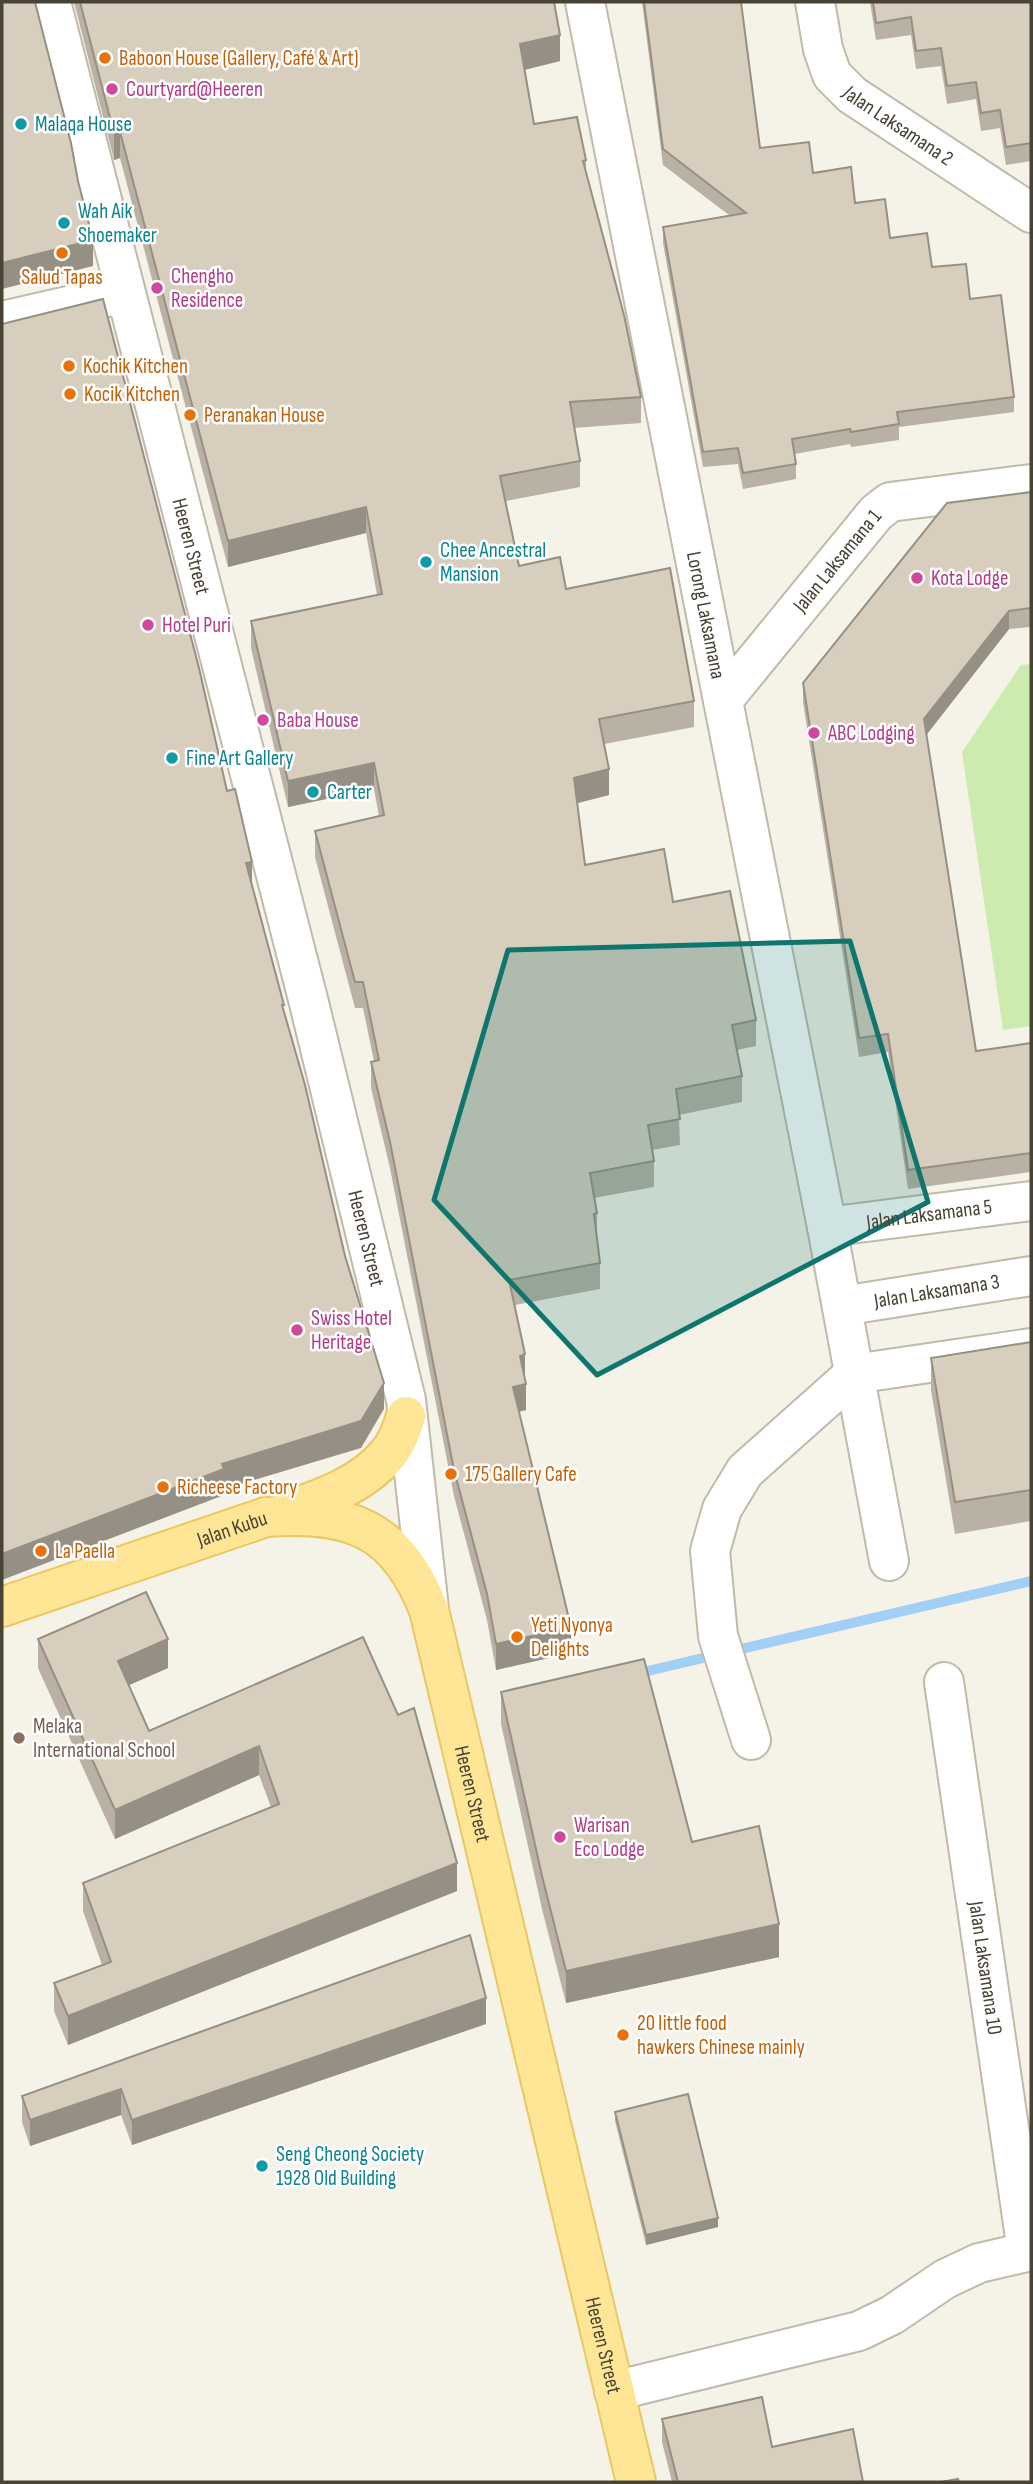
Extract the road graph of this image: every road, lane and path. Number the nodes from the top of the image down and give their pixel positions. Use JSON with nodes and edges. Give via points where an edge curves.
{"nodes":[{"id":1,"x":51,"y":2,"type":"edge"},
{"id":2,"x":585,"y":2,"type":"edge"},
{"id":3,"x":815,"y":2,"type":"edge"},
{"id":4,"x":1031,"y":213,"type":"edge"},
{"id":5,"x":125,"y":293,"type":"junction"},
{"id":6,"x":2,"y":321,"type":"edge"},
{"id":7,"x":1031,"y":484,"type":"edge"},
{"id":8,"x":723,"y":700,"type":"junction"},
{"id":9,"x":1031,"y":1200,"type":"edge"},
{"id":10,"x":827,"y":1227,"type":"junction"},
{"id":11,"x":1031,"y":1276,"type":"edge"},
{"id":12,"x":842,"y":1306,"type":"junction"},
{"id":13,"x":1031,"y":1348,"type":"edge"},
{"id":14,"x":854,"y":1374,"type":"junction"},
{"id":15,"x":406,"y":1416,"type":"junction"},
{"id":16,"x":266,"y":1517,"type":"junction"},
{"id":17,"x":890,"y":1561,"type":"dead end"},
{"id":18,"x":2,"y":1607,"type":"edge"},
{"id":19,"x":429,"y":1610,"type":"junction"},
{"id":20,"x":944,"y":1682,"type":"dead end"},
{"id":21,"x":751,"y":1740,"type":"dead end"},
{"id":22,"x":1029,"y":2251,"type":"edge"},
{"id":23,"x":614,"y":2391,"type":"junction"},
{"id":24,"x":636,"y":2482,"type":"edge"}],
"edges":[{"from":1,"to":5,"type":"street","name":"Heeren Street"},
{"from":2,"to":8,"type":"street","name":"Lorong Laksamana"},
{"from":3,"to":4,"type":"street","name":"Jalan Laksamana 2","via":[[832,75],[852,94]]},
{"from":5,"to":6,"type":"street"},
{"from":5,"to":15,"type":"street","name":"Heeren Street","via":[[309,1003],[406,1400]]},
{"from":7,"to":8,"type":"street","name":"Jalan Laksamana 1","via":[[890,502],[876,513]]},
{"from":8,"to":10,"type":"street","name":"Lorong Laksamana"},
{"from":9,"to":10,"type":"street","name":"Jalan Laksamana 5"},
{"from":10,"to":12,"type":"street","name":"Lorong Laksamana"},
{"from":11,"to":12,"type":"street","name":"Jalan Laksamana 3"},
{"from":12,"to":14,"type":"street","name":"Lorong Laksamana"},
{"from":13,"to":14,"type":"street"},
{"from":14,"to":17,"type":"street","name":"Lorong Laksamana"},
{"from":14,"to":21,"type":"street","via":[[745,1471],[722,1509],[710,1551],[718,1636]]},
{"from":15,"to":16,"type":"main road","via":[[399,1438],[368,1473],[310,1503]]},
{"from":15,"to":19,"type":"street","name":"Heeren Street"},
{"from":16,"to":18,"type":"main road","name":"Jalan Kubu"},
{"from":16,"to":19,"type":"main road","name":"Jalan Kubu","via":[[325,1516],[353,1523],[403,1558]]},
{"from":19,"to":23,"type":"main road","name":"Heeren Street"},
{"from":20,"to":22,"type":"street","name":"Jalan Laksamana 10"},
{"from":22,"to":23,"type":"street","via":[[979,2263],[859,2331]]},
{"from":23,"to":24,"type":"main road","name":"Heeren Street"}]}
